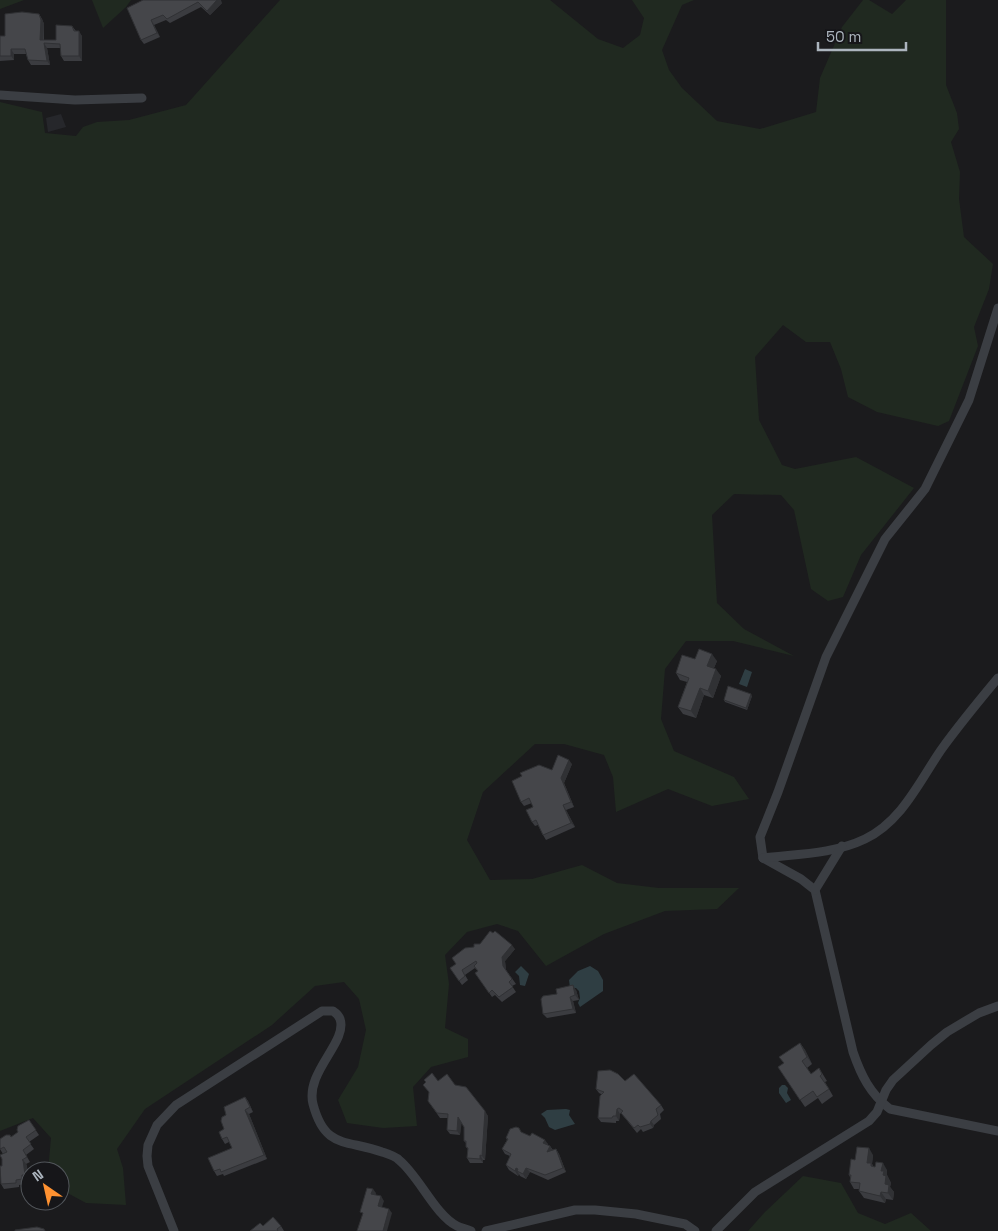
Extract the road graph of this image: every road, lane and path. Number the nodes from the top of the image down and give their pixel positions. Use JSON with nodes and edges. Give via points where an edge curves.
{"nodes":[{"id":1,"x":0,"y":95,"type":"edge"},
{"id":2,"x":142,"y":98,"type":"dead end"},
{"id":3,"x":998,"y":308,"type":"edge"},
{"id":4,"x":998,"y":678,"type":"edge"},
{"id":5,"x":842,"y":846,"type":"junction"},
{"id":6,"x":763,"y":858,"type":"junction"},
{"id":7,"x":815,"y":890,"type":"junction"},
{"id":8,"x":998,"y":1006,"type":"edge"},
{"id":9,"x":881,"y":1102,"type":"junction"},
{"id":10,"x":998,"y":1131,"type":"edge"},
{"id":11,"x":174,"y":1231,"type":"edge"},
{"id":12,"x":471,"y":1231,"type":"edge"},
{"id":13,"x":486,"y":1231,"type":"edge"},
{"id":14,"x":694,"y":1231,"type":"edge"},
{"id":15,"x":716,"y":1231,"type":"edge"}],
"edges":[{"from":1,"to":2,"type":"street","via":[[75,100]]},
{"from":3,"to":6,"type":"street","via":[[968,400],[925,489],[885,539],[826,656],[760,837]]},
{"from":4,"to":5,"type":"street","via":[[890,822],[865,839]]},
{"from":5,"to":6,"type":"street"},
{"from":5,"to":7,"type":"street"},
{"from":6,"to":7,"type":"street"},
{"from":7,"to":9,"type":"street","via":[[853,1052],[862,1076]]},
{"from":8,"to":9,"type":"street","via":[[979,1013],[931,1045],[894,1080]]},
{"from":9,"to":10,"type":"street","via":[[890,1109]]},
{"from":9,"to":15,"type":"street","via":[[869,1121],[755,1192]]},
{"from":11,"to":12,"type":"street","via":[[148,1166],[148,1145],[157,1125],[176,1104],[322,1011],[333,1011],[340,1017],[342,1026],[313,1087],[312,1101],[322,1126],[333,1138],[346,1144],[377,1150],[399,1159],[439,1210],[456,1226]]},
{"from":13,"to":14,"type":"street","via":[[575,1210],[595,1210],[685,1224]]}]}
